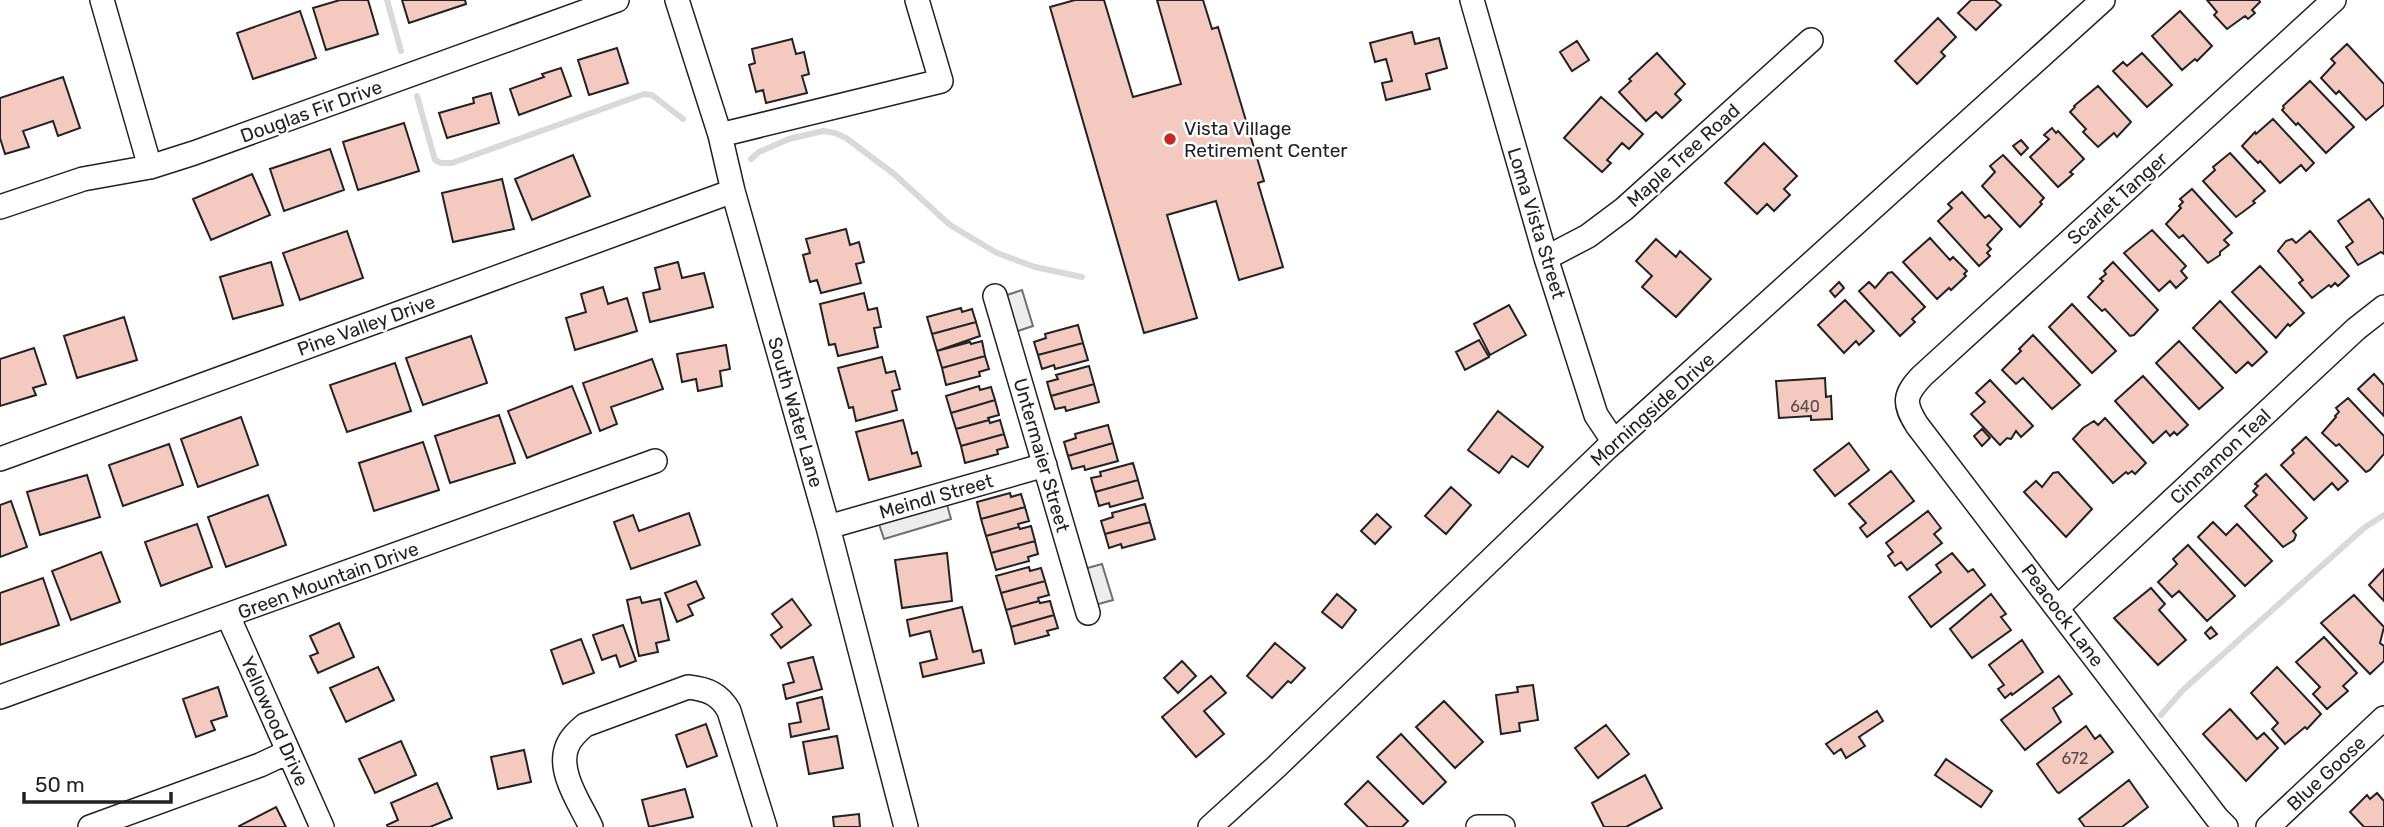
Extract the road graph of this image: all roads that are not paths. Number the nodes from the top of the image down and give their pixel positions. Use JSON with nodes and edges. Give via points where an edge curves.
{"nodes":[{"id":1,"x":102,"y":0,"type":"edge"},
{"id":2,"x":617,"y":0,"type":"edge"},
{"id":3,"x":677,"y":0,"type":"edge"},
{"id":4,"x":917,"y":0,"type":"edge"},
{"id":5,"x":1472,"y":0,"type":"edge"},
{"id":6,"x":2103,"y":0,"type":"edge"},
{"id":7,"x":2334,"y":0,"type":"edge"},
{"id":8,"x":1811,"y":40,"type":"dead end"},
{"id":9,"x":720,"y":135,"type":"junction"},
{"id":10,"x":149,"y":167,"type":"junction"},
{"id":11,"x":733,"y":191,"type":"junction"},
{"id":12,"x":0,"y":207,"type":"edge"},
{"id":13,"x":1546,"y":258,"type":"junction"},
{"id":14,"x":995,"y":296,"type":"dead end"},
{"id":15,"x":2384,"y":307,"type":"edge"},
{"id":16,"x":1906,"y":400,"type":"joint"},
{"id":17,"x":1614,"y":442,"type":"junction"},
{"id":18,"x":0,"y":459,"type":"edge"},
{"id":19,"x":655,"y":461,"type":"dead end"},
{"id":20,"x":1045,"y":465,"type":"junction"},
{"id":21,"x":828,"y":527,"type":"junction"},
{"id":22,"x":2058,"y":607,"type":"junction"},
{"id":23,"x":1088,"y":613,"type":"dead end"},
{"id":24,"x":228,"y":616,"type":"junction"},
{"id":25,"x":0,"y":697,"type":"edge"},
{"id":26,"x":2384,"y":718,"type":"edge"},
{"id":27,"x":288,"y":752,"type":"junction"},
{"id":28,"x":90,"y":827,"type":"edge"},
{"id":29,"x":322,"y":827,"type":"edge"},
{"id":30,"x":591,"y":827,"type":"edge"},
{"id":31,"x":765,"y":827,"type":"edge"},
{"id":32,"x":906,"y":827,"type":"edge"},
{"id":33,"x":1210,"y":827,"type":"edge"},
{"id":34,"x":1478,"y":827,"type":"edge"},
{"id":35,"x":1503,"y":827,"type":"edge"},
{"id":36,"x":2226,"y":827,"type":"edge"},
{"id":37,"x":2268,"y":827,"type":"edge"}],
"edges":[{"from":1,"to":10,"type":"street"},
{"from":2,"to":10,"type":"street","name":"Douglas Fir Drive"},
{"from":3,"to":9,"type":"street","name":"South Water Lane"},
{"from":4,"to":9,"type":"street","via":[[941,81]]},
{"from":5,"to":13,"type":"street","name":"Loma Vista Street"},
{"from":6,"to":17,"type":"street","name":"Morningside Drive"},
{"from":7,"to":16,"type":"street","name":"Scarlet Tanger","via":[[1922,376]]},
{"from":8,"to":13,"type":"street","name":"Maple Tree Road","via":[[1623,209],[1588,236]]},
{"from":9,"to":11,"type":"street","name":"South Water Lane"},
{"from":10,"to":12,"type":"street","name":"Douglas Fir Drive","via":[[83,179]]},
{"from":11,"to":18,"type":"street","name":"Pine Valley Drive"},
{"from":11,"to":21,"type":"street","name":"South Water Lane"},
{"from":13,"to":17,"type":"street","name":"Loma Vista Street","via":[[1596,415]]},
{"from":14,"to":20,"type":"street","name":"Untermaier Street"},
{"from":15,"to":22,"type":"street","name":"Cinnamon Teal"},
{"from":16,"to":22,"type":"street","name":"Peacock Lane","via":[[1917,425]]},
{"from":17,"to":33,"type":"street","name":"Morningside Drive"},
{"from":19,"to":24,"type":"street","name":"Green Mountain Drive"},
{"from":20,"to":21,"type":"street","name":"Meindl Street"},
{"from":20,"to":23,"type":"street","name":"Untermaier Street"},
{"from":21,"to":32,"type":"street","name":"South Water Lane"},
{"from":22,"to":36,"type":"street","name":"Peacock Lane"},
{"from":24,"to":25,"type":"street","name":"Green Mountain Drive"},
{"from":24,"to":27,"type":"street","name":"Yellowood Drive"},
{"from":26,"to":37,"type":"street","name":"Blue Goose"},
{"from":27,"to":28,"type":"street"},
{"from":27,"to":29,"type":"street","name":"Yellowood Drive"},
{"from":30,"to":31,"type":"street","via":[[566,773],[567,746],[574,735],[585,725],[688,687],[714,693],[729,711]]},
{"from":34,"to":35,"type":"street"}]}
